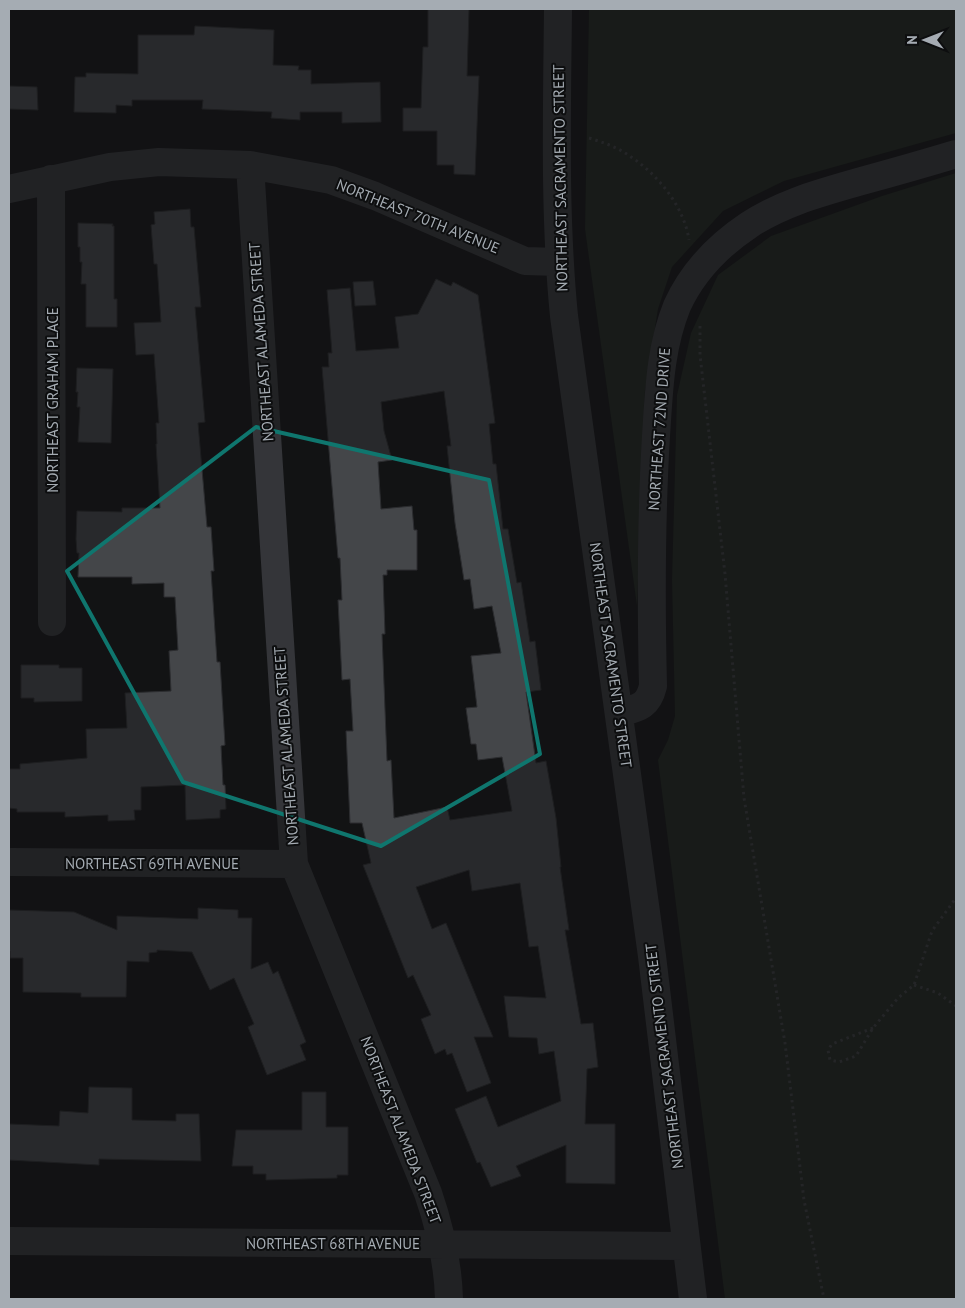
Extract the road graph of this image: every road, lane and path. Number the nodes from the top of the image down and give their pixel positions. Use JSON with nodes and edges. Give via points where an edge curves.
{"nodes":[{"id":1,"x":558,"y":9,"type":"edge"},
{"id":2,"x":589,"y":138,"type":"dead end"},
{"id":3,"x":956,"y":154,"type":"edge"},
{"id":4,"x":250,"y":165,"type":"junction"},
{"id":5,"x":51,"y":179,"type":"junction"},
{"id":6,"x":9,"y":189,"type":"edge"},
{"id":7,"x":559,"y":262,"type":"junction"},
{"id":8,"x":689,"y":283,"type":"junction"},
{"id":9,"x":700,"y":319,"type":"dead end"},
{"id":10,"x":52,"y":622,"type":"dead end"},
{"id":11,"x":619,"y":713,"type":"junction"},
{"id":12,"x":11,"y":862,"type":"dead end"},
{"id":13,"x":294,"y":864,"type":"junction"},
{"id":14,"x":956,"y":898,"type":"edge"},
{"id":15,"x":914,"y":985,"type":"junction"},
{"id":16,"x":956,"y":1006,"type":"edge"},
{"id":17,"x":873,"y":1028,"type":"junction"},
{"id":18,"x":9,"y":1241,"type":"edge"},
{"id":19,"x":443,"y":1244,"type":"junction"},
{"id":20,"x":686,"y":1246,"type":"junction"},
{"id":21,"x":449,"y":1299,"type":"edge"},
{"id":22,"x":693,"y":1299,"type":"edge"},
{"id":23,"x":824,"y":1299,"type":"edge"}],
"edges":[{"from":1,"to":7,"type":"street","name":"NORTHEAST SACRAMENTO STREET"},
{"from":2,"to":8,"type":"path","via":[[626,153],[660,182],[687,228],[691,254]]},
{"from":3,"to":8,"type":"street","name":"NORTHEAST 72ND DRIVE","via":[[810,196],[779,209],[730,239]]},
{"from":4,"to":5,"type":"street","name":"NORTHEAST 70TH AVENUE","via":[[159,162],[110,167]]},
{"from":4,"to":7,"type":"street","name":"NORTHEAST 70TH AVENUE","via":[[331,180],[525,261]]},
{"from":4,"to":13,"type":"street","name":"NORTHEAST ALAMEDA STREET"},
{"from":5,"to":6,"type":"street","name":"NORTHEAST 70TH AVENUE"},
{"from":5,"to":10,"type":"street","name":"NORTHEAST GRAHAM PLACE"},
{"from":7,"to":11,"type":"street","name":"NORTHEAST SACRAMENTO STREET"},
{"from":8,"to":11,"type":"street","name":"NORTHEAST 72ND DRIVE","via":[[669,328],[661,367],[652,522],[653,686],[646,703]]},
{"from":9,"to":23,"type":"path","via":[[700,355],[726,584],[744,798],[784,1043],[804,1200]]},
{"from":11,"to":20,"type":"street","name":"NORTHEAST SACRAMENTO STREET","via":[[654,965]]},
{"from":12,"to":13,"type":"street","name":"NORTHEAST 69TH AVENUE"},
{"from":13,"to":19,"type":"street","name":"NORTHEAST ALAMEDA STREET","via":[[428,1193]]},
{"from":14,"to":15,"type":"path","via":[[932,931]]},
{"from":15,"to":16,"type":"path","via":[[938,993]]},
{"from":15,"to":17,"type":"path","via":[[898,998]]},
{"from":17,"to":17,"type":"path","via":[[856,1056],[839,1062],[830,1060],[828,1050],[832,1044]]},
{"from":18,"to":19,"type":"street","name":"NORTHEAST 68TH AVENUE"},
{"from":19,"to":20,"type":"street","name":"NORTHEAST 68TH AVENUE"},
{"from":19,"to":21,"type":"street","name":"NORTHEAST ALAMEDA STREET"},
{"from":20,"to":22,"type":"street","name":"NORTHEAST SACRAMENTO STREET"}]}
